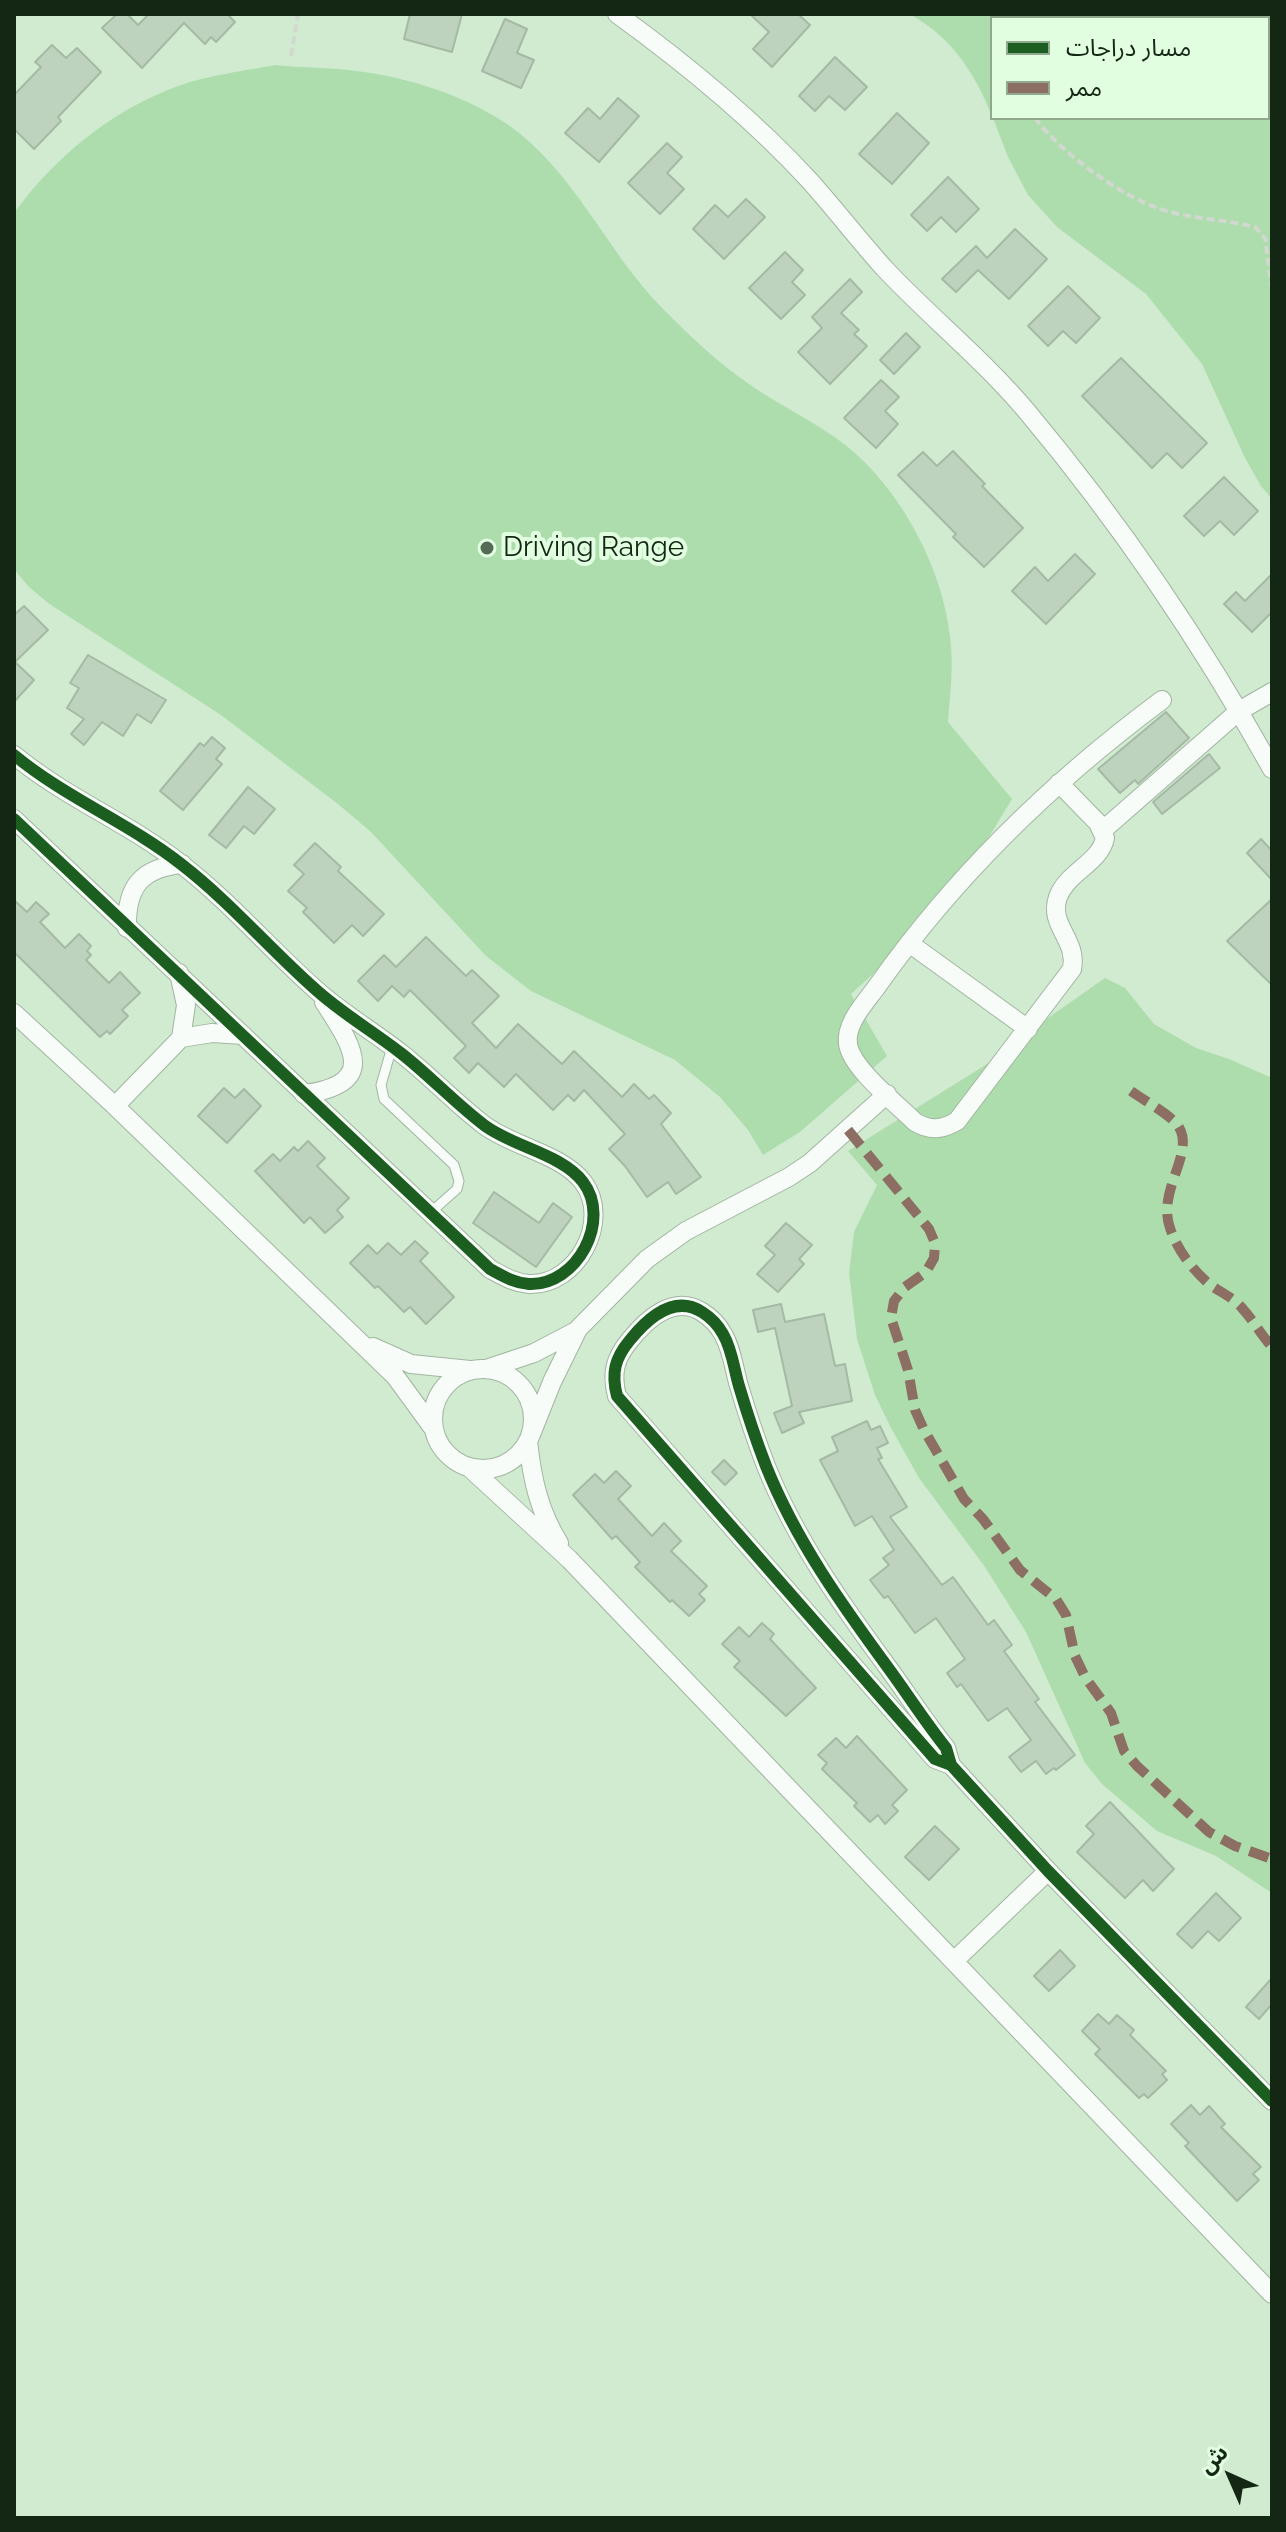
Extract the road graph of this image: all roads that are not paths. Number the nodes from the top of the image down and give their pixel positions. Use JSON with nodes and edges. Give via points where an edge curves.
{"nodes":[{"id":1,"x":617,"y":14,"type":"edge"},
{"id":2,"x":1272,"y":692,"type":"edge"},
{"id":3,"x":1162,"y":700,"type":"dead end"},
{"id":4,"x":1239,"y":711,"type":"junction"},
{"id":5,"x":14,"y":755,"type":"edge"},
{"id":6,"x":1272,"y":769,"type":"edge"},
{"id":7,"x":1059,"y":783,"type":"junction"},
{"id":8,"x":14,"y":819,"type":"edge"},
{"id":9,"x":1103,"y":830,"type":"junction"},
{"id":10,"x":182,"y":864,"type":"junction"},
{"id":11,"x":127,"y":928,"type":"junction"},
{"id":12,"x":909,"y":943,"type":"junction"},
{"id":13,"x":179,"y":973,"type":"junction"},
{"id":14,"x":317,"y":991,"type":"junction"},
{"id":15,"x":14,"y":1013,"type":"edge"},
{"id":16,"x":1028,"y":1029,"type":"junction"},
{"id":17,"x":243,"y":1035,"type":"junction"},
{"id":18,"x":181,"y":1038,"type":"junction"},
{"id":19,"x":392,"y":1046,"type":"junction"},
{"id":20,"x":304,"y":1094,"type":"junction"},
{"id":21,"x":887,"y":1094,"type":"junction"},
{"id":22,"x":115,"y":1106,"type":"junction"},
{"id":23,"x":430,"y":1213,"type":"junction"},
{"id":24,"x":578,"y":1329,"type":"junction"},
{"id":25,"x":353,"y":1336,"type":"junction"},
{"id":26,"x":478,"y":1370,"type":"junction"},
{"id":27,"x":433,"y":1428,"type":"junction"},
{"id":28,"x":529,"y":1439,"type":"junction"},
{"id":29,"x":471,"y":1469,"type":"junction"},
{"id":30,"x":569,"y":1559,"type":"junction"},
{"id":31,"x":951,"y":1765,"type":"junction"},
{"id":32,"x":1048,"y":1871,"type":"junction"},
{"id":33,"x":954,"y":1961,"type":"junction"},
{"id":34,"x":1272,"y":2101,"type":"edge"},
{"id":35,"x":1272,"y":2294,"type":"edge"}],
"edges":[{"from":1,"to":4,"type":"street","via":[[745,116],[1019,402],[1132,548]]},
{"from":2,"to":4,"type":"street"},
{"from":3,"to":7,"type":"street"},
{"from":4,"to":6,"type":"street"},
{"from":4,"to":9,"type":"street"},
{"from":5,"to":10,"type":"street"},
{"from":7,"to":9,"type":"street"},
{"from":7,"to":12,"type":"street","via":[[972,868]]},
{"from":8,"to":11,"type":"street"},
{"from":9,"to":16,"type":"street","via":[[1103,846],[1057,899],[1058,922],[1073,950],[1072,969]]},
{"from":10,"to":11,"type":"street","via":[[143,877],[129,899]]},
{"from":10,"to":14,"type":"street"},
{"from":11,"to":13,"type":"street"},
{"from":12,"to":16,"type":"street"},
{"from":12,"to":21,"type":"street","via":[[848,1033],[850,1054]]},
{"from":13,"to":17,"type":"street"},
{"from":13,"to":18,"type":"street","via":[[186,1005]]},
{"from":14,"to":19,"type":"street"},
{"from":14,"to":20,"type":"street","via":[[354,1058],[338,1086]]},
{"from":15,"to":22,"type":"street"},
{"from":16,"to":21,"type":"street","via":[[949,1126],[923,1127]]},
{"from":17,"to":18,"type":"street"},
{"from":17,"to":20,"type":"street"},
{"from":18,"to":22,"type":"street"},
{"from":19,"to":23,"type":"lane","via":[[381,1085],[384,1099],[458,1172],[457,1189]]},
{"from":19,"to":23,"type":"street","via":[[487,1127],[572,1170],[592,1199],[595,1217],[592,1234],[572,1265],[553,1279],[532,1284],[490,1269]]},
{"from":20,"to":23,"type":"street"},
{"from":21,"to":24,"type":"street","via":[[810,1163],[686,1231],[647,1259]]},
{"from":22,"to":25,"type":"street"},
{"from":24,"to":26,"type":"street","via":[[534,1353]]},
{"from":24,"to":28,"type":"street"},
{"from":25,"to":26,"type":"street","via":[[411,1364]]},
{"from":25,"to":27,"type":"street","via":[[395,1376]]},
{"from":26,"to":27,"type":"street","via":[[458,1375],[440,1392]]},
{"from":26,"to":28,"type":"street","via":[[502,1372],[522,1388],[532,1411]]},
{"from":27,"to":29,"type":"street","via":[[446,1454]]},
{"from":28,"to":29,"type":"street","via":[[500,1467]]},
{"from":28,"to":30,"type":"street","via":[[540,1507]]},
{"from":29,"to":30,"type":"street"},
{"from":30,"to":33,"type":"street"},
{"from":31,"to":31,"type":"street","via":[[946,1748],[852,1620],[791,1521],[747,1414],[722,1332],[689,1306],[663,1310],[637,1331],[615,1364],[617,1396],[935,1759]]},
{"from":31,"to":32,"type":"street"},
{"from":32,"to":33,"type":"street"},
{"from":32,"to":34,"type":"street"},
{"from":33,"to":35,"type":"street"}]}
